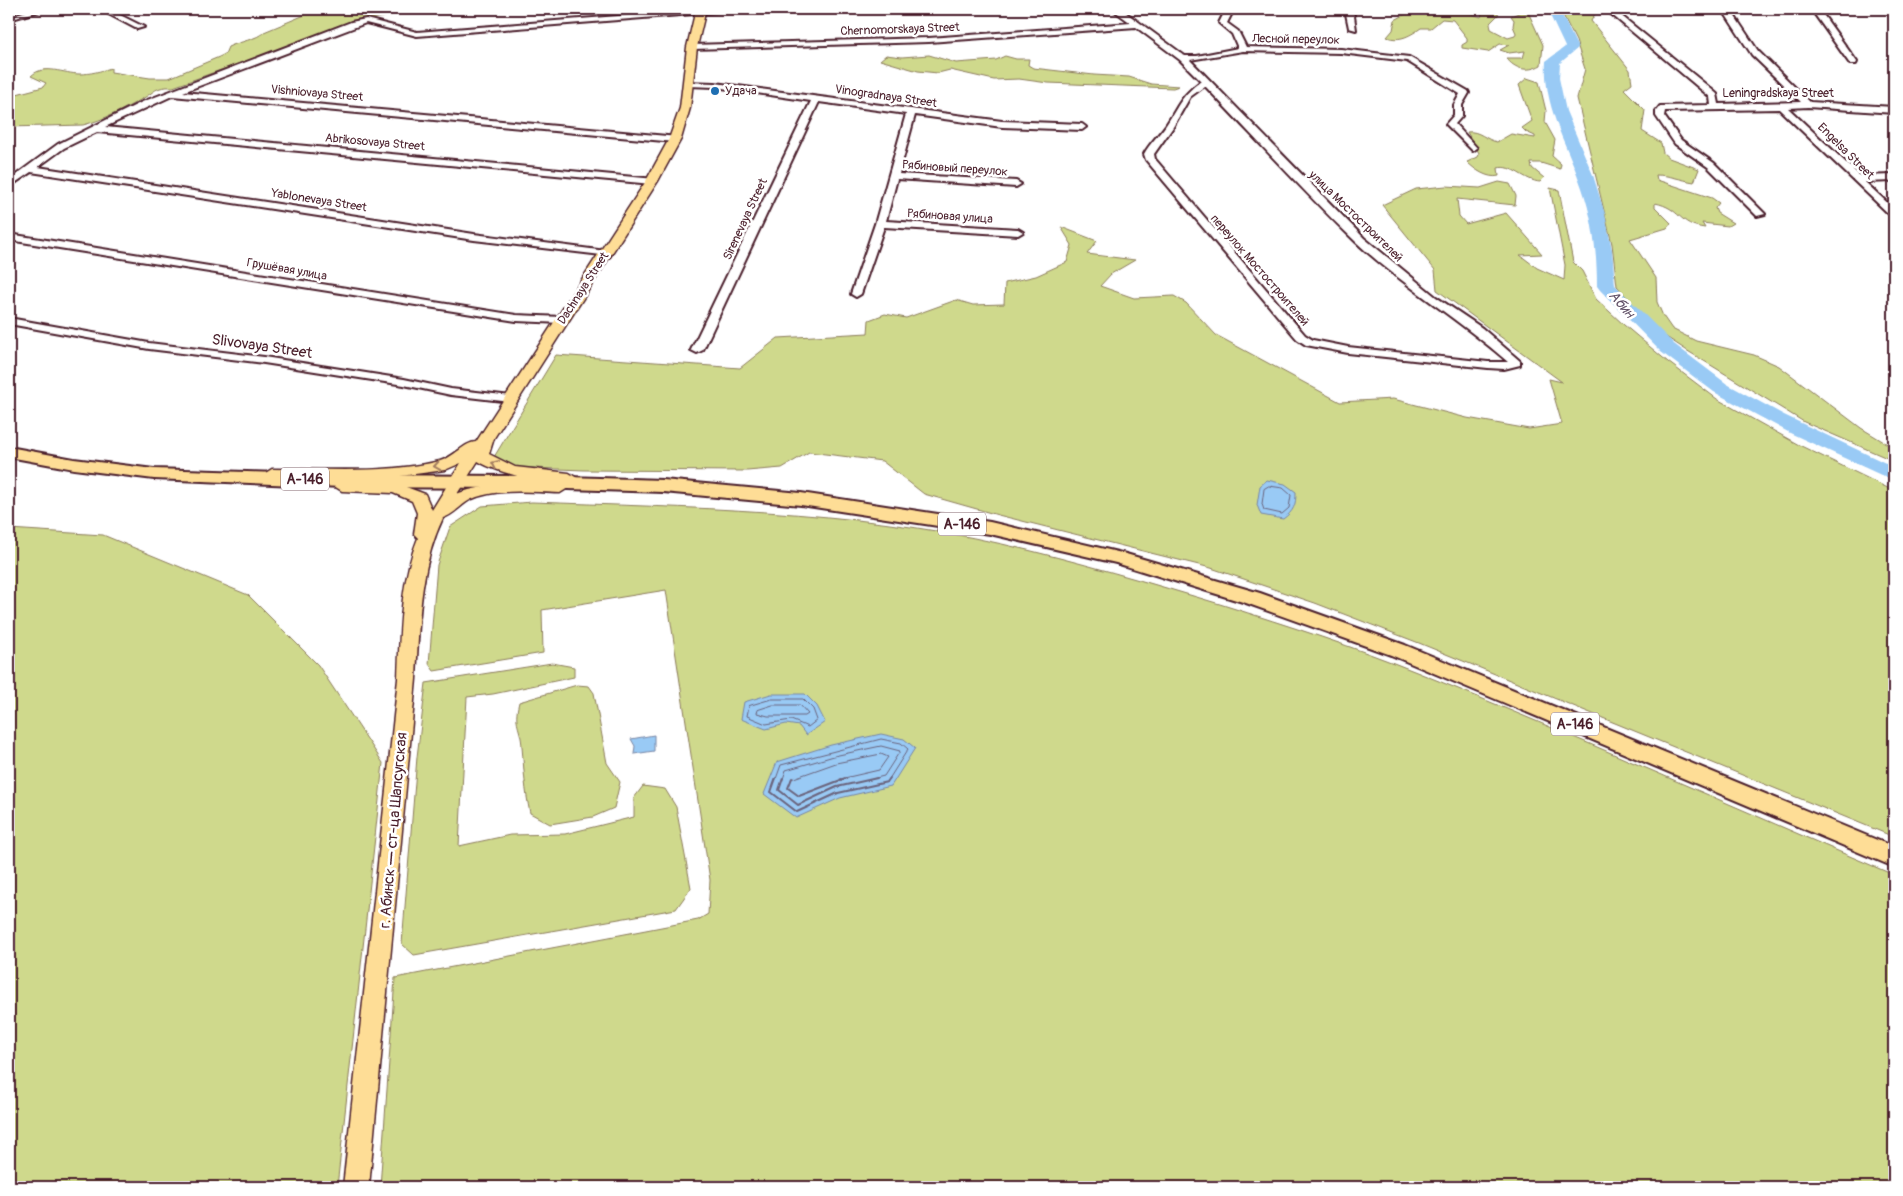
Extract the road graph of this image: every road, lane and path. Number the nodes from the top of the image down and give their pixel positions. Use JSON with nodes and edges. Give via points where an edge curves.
{"nodes":[{"id":1,"x":42,"y":9,"type":"edge"},
{"id":2,"x":103,"y":9,"type":"edge"},
{"id":3,"x":731,"y":9,"type":"edge"},
{"id":4,"x":1116,"y":9,"type":"edge"},
{"id":5,"x":1230,"y":9,"type":"edge"},
{"id":6,"x":1349,"y":9,"type":"edge"},
{"id":7,"x":1610,"y":9,"type":"edge"},
{"id":8,"x":1726,"y":9,"type":"edge"},
{"id":9,"x":1815,"y":9,"type":"edge"},
{"id":10,"x":700,"y":10,"type":"edge"},
{"id":11,"x":9,"y":18,"type":"edge"},
{"id":12,"x":1139,"y":25,"type":"junction"},
{"id":13,"x":140,"y":27,"type":"dead end"},
{"id":14,"x":1353,"y":28,"type":"dead end"},
{"id":15,"x":692,"y":47,"type":"junction"},
{"id":16,"x":1243,"y":49,"type":"junction"},
{"id":17,"x":1183,"y":58,"type":"junction"},
{"id":18,"x":1853,"y":62,"type":"dead end"},
{"id":19,"x":1205,"y":82,"type":"junction"},
{"id":20,"x":688,"y":84,"type":"junction"},
{"id":21,"x":167,"y":93,"type":"junction"},
{"id":22,"x":816,"y":98,"type":"junction"},
{"id":23,"x":1808,"y":104,"type":"junction"},
{"id":24,"x":1715,"y":106,"type":"junction"},
{"id":25,"x":1781,"y":106,"type":"junction"},
{"id":26,"x":1894,"y":110,"type":"edge"},
{"id":27,"x":911,"y":112,"type":"junction"},
{"id":28,"x":1082,"y":127,"type":"dead end"},
{"id":29,"x":96,"y":129,"type":"junction"},
{"id":30,"x":675,"y":139,"type":"junction"},
{"id":31,"x":1472,"y":148,"type":"dead end"},
{"id":32,"x":30,"y":169,"type":"junction"},
{"id":33,"x":893,"y":176,"type":"junction"},
{"id":34,"x":1894,"y":178,"type":"edge"},
{"id":35,"x":1856,"y":179,"type":"junction"},
{"id":36,"x":652,"y":181,"type":"junction"},
{"id":37,"x":9,"y":184,"type":"edge"},
{"id":38,"x":1016,"y":184,"type":"dead end"},
{"id":39,"x":1760,"y":214,"type":"dead end"},
{"id":40,"x":1894,"y":214,"type":"edge"},
{"id":41,"x":880,"y":224,"type":"junction"},
{"id":42,"x":1018,"y":232,"type":"dead end"},
{"id":43,"x":9,"y":237,"type":"edge"},
{"id":44,"x":606,"y":254,"type":"junction"},
{"id":45,"x":856,"y":294,"type":"dead end"},
{"id":46,"x":562,"y":320,"type":"junction"},
{"id":47,"x":9,"y":321,"type":"edge"},
{"id":48,"x":697,"y":350,"type":"dead end"},
{"id":49,"x":1504,"y":366,"type":"joint"},
{"id":50,"x":511,"y":399,"type":"junction"},
{"id":51,"x":491,"y":430,"type":"junction"},
{"id":52,"x":9,"y":452,"type":"edge"},
{"id":53,"x":154,"y":474,"type":"junction"},
{"id":54,"x":456,"y":481,"type":"junction"},
{"id":55,"x":664,"y":486,"type":"junction"},
{"id":56,"x":420,"y":554,"type":"junction"},
{"id":57,"x":1894,"y":857,"type":"edge"},
{"id":58,"x":356,"y":1187,"type":"edge"}],
"edges":[{"from":1,"to":11,"type":"street"},
{"from":2,"to":13,"type":"street"},
{"from":3,"to":10,"type":"street"},
{"from":4,"to":12,"type":"street"},
{"from":5,"to":16,"type":"street","via":[[1223,23],[1234,33]]},
{"from":6,"to":14,"type":"street"},
{"from":7,"to":24,"type":"street","via":[[1714,96]]},
{"from":8,"to":23,"type":"street","via":[[1755,53]]},
{"from":9,"to":18,"type":"street"},
{"from":10,"to":15,"type":"main road","name":"Dachnaya Street"},
{"from":10,"to":21,"type":"street","via":[[417,34],[366,22]]},
{"from":12,"to":15,"type":"street","name":"Chernomorskaya Street","via":[[929,40]]},
{"from":12,"to":17,"type":"street"},
{"from":15,"to":20,"type":"main road","name":"Dachnaya Street"},
{"from":16,"to":17,"type":"street","name":"Лесной переулок"},
{"from":16,"to":31,"type":"street","name":"Лесной переулок","via":[[1341,51],[1409,58],[1465,93],[1458,105],[1458,116],[1450,124]]},
{"from":17,"to":19,"type":"street"},
{"from":19,"to":49,"type":"street","name":"улица Мостостроителей","via":[[1360,240],[1516,363]]},
{"from":19,"to":49,"type":"street","name":"переулок Мостостроителей","via":[[1187,96],[1169,127],[1153,146],[1150,160],[1301,337],[1310,343],[1348,350]]},
{"from":20,"to":22,"type":"street","name":"Vinogradnaya Street"},
{"from":20,"to":30,"type":"main road","name":"Dachnaya Street","via":[[685,108]]},
{"from":21,"to":29,"type":"street"},
{"from":21,"to":30,"type":"street","name":"Vishniovaya Street"},
{"from":22,"to":27,"type":"street","name":"Vinogradnaya Street"},
{"from":22,"to":48,"type":"street","name":"Sirenevaya Street"},
{"from":23,"to":25,"type":"street","name":"Leningradskaya Street"},
{"from":23,"to":26,"type":"street","name":"Leningradskaya Street"},
{"from":24,"to":25,"type":"street","name":"Leningradskaya Street"},
{"from":24,"to":39,"type":"street","name":"Leningradskaya Street","via":[[1663,108],[1660,116],[1678,142],[1711,165]]},
{"from":25,"to":35,"type":"street","name":"Engelsa Street"},
{"from":27,"to":28,"type":"street","name":"Vinogradnaya Street","via":[[1002,124]]},
{"from":27,"to":33,"type":"street","name":"Рябиновая улица"},
{"from":29,"to":32,"type":"street","via":[[61,146]]},
{"from":29,"to":36,"type":"street","name":"Abrikosovaya Street"},
{"from":30,"to":36,"type":"main road","name":"Dachnaya Street"},
{"from":32,"to":37,"type":"street"},
{"from":32,"to":44,"type":"street","name":"Yablonevaya Street"},
{"from":33,"to":38,"type":"street","name":"Рябиновый переулок"},
{"from":33,"to":41,"type":"street","name":"Рябиновая улица"},
{"from":34,"to":35,"type":"street"},
{"from":35,"to":40,"type":"street","name":"Engelsa Street"},
{"from":36,"to":44,"type":"main road","name":"Dachnaya Street"},
{"from":41,"to":42,"type":"street","name":"Рябиновая улица"},
{"from":41,"to":45,"type":"street","name":"Рябиновая улица"},
{"from":43,"to":46,"type":"street","name":"Грушёвая улица","via":[[516,318]]},
{"from":44,"to":46,"type":"main road","name":"Dachnaya Street"},
{"from":46,"to":50,"type":"main road","name":"Dachnaya Street"},
{"from":47,"to":50,"type":"street","name":"Slivovaya Street","via":[[149,346],[264,360]]},
{"from":50,"to":51,"type":"main road","name":"Dachnaya Street"},
{"from":51,"to":53,"type":"main road","one_way":true,"via":[[464,455],[445,465],[385,473]]},
{"from":51,"to":54,"type":"main road","name":"Dachnaya Street"},
{"from":55,"to":51,"type":"main road","one_way":true,"via":[[526,474],[491,464],[481,455]]},
{"from":52,"to":53,"type":"highway","number":"А-146"},
{"from":53,"to":54,"type":"highway","number":"А-146","via":[[342,481]]},
{"from":53,"to":56,"type":"main road","via":[[395,488],[419,498],[425,513]]},
{"from":54,"to":55,"type":"highway","number":"А-146"},
{"from":54,"to":56,"type":"main road","name":"г. Абинск — ст-ца Шапсугская"},
{"from":55,"to":56,"type":"main road","via":[[489,489],[460,498],[445,510]]},
{"from":55,"to":57,"type":"highway","number":"А-146","via":[[801,499],[990,528],[1118,558],[1253,598],[1398,650]]},
{"from":56,"to":58,"type":"main road","name":"г. Абинск — ст-ца Шапсугская","via":[[410,618],[405,707]]}]}
